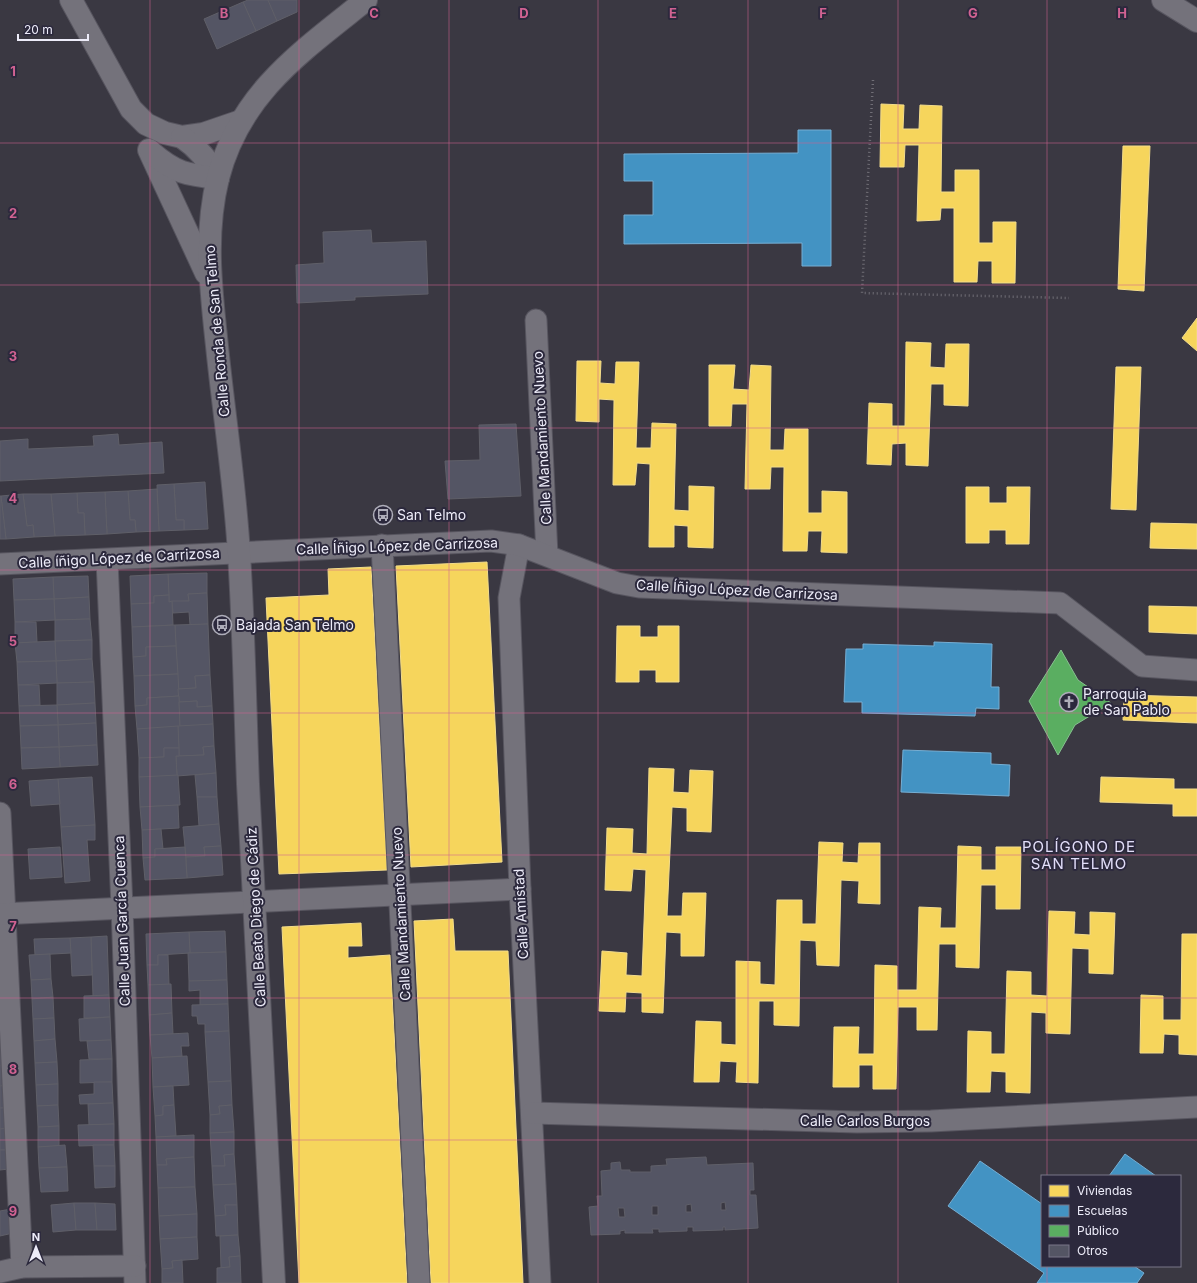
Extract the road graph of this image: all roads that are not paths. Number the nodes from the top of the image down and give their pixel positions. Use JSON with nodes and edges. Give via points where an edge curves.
{"nodes":[{"id":1,"x":71,"y":0,"type":"edge"},
{"id":2,"x":366,"y":0,"type":"edge"},
{"id":3,"x":1163,"y":0,"type":"edge"},
{"id":4,"x":1197,"y":21,"type":"edge"},
{"id":5,"x":131,"y":109,"type":"junction"},
{"id":6,"x":241,"y":121,"type":"junction"},
{"id":7,"x":182,"y":137,"type":"junction"},
{"id":8,"x":149,"y":150,"type":"junction"},
{"id":9,"x":218,"y":178,"type":"junction"},
{"id":10,"x":211,"y":287,"type":"junction"},
{"id":11,"x":536,"y":320,"type":"dead end"},
{"id":12,"x":382,"y":545,"type":"junction"},
{"id":13,"x":519,"y":545,"type":"junction"},
{"id":14,"x":239,"y":552,"type":"junction"},
{"id":15,"x":547,"y":555,"type":"junction"},
{"id":16,"x":107,"y":560,"type":"junction"},
{"id":17,"x":0,"y":564,"type":"edge"},
{"id":18,"x":1197,"y":670,"type":"edge"},
{"id":19,"x":0,"y":813,"type":"edge"},
{"id":20,"x":520,"y":889,"type":"junction"},
{"id":21,"x":400,"y":896,"type":"junction"},
{"id":22,"x":255,"y":903,"type":"junction"},
{"id":23,"x":122,"y":907,"type":"junction"},
{"id":24,"x":2,"y":914,"type":"edge"},
{"id":25,"x":1197,"y":1107,"type":"edge"},
{"id":26,"x":532,"y":1113,"type":"junction"},
{"id":27,"x":22,"y":1267,"type":"junction"},
{"id":28,"x":0,"y":1272,"type":"edge"},
{"id":29,"x":135,"y":1275,"type":"edge"},
{"id":30,"x":274,"y":1283,"type":"edge"},
{"id":31,"x":419,"y":1283,"type":"edge"},
{"id":32,"x":540,"y":1283,"type":"edge"}],
"edges":[{"from":1,"to":5,"type":"street"},
{"from":2,"to":6,"type":"street","name":"Calle Ronda de San Telmo","via":[[270,80]]},
{"from":3,"to":4,"type":"street"},
{"from":5,"to":7,"type":"street","via":[[146,124],[165,133]]},
{"from":5,"to":8,"type":"street","via":[[137,130]]},
{"from":6,"to":7,"type":"street","via":[[203,134]]},
{"from":6,"to":9,"type":"street","name":"Calle Ronda de San Telmo","via":[[227,150]]},
{"from":7,"to":9,"type":"street","via":[[194,145],[212,166]]},
{"from":8,"to":9,"type":"street","via":[[165,164],[181,173]]},
{"from":8,"to":10,"type":"street","via":[[200,257]]},
{"from":9,"to":10,"type":"street","name":"Calle Ronda de San Telmo","via":[[209,242]]},
{"from":10,"to":14,"type":"street","name":"Calle Ronda de San Telmo"},
{"from":11,"to":15,"type":"street","name":"Calle Mandamiento Nuevo"},
{"from":12,"to":13,"type":"street","name":"Calle Íñigo López de Carrizosa","via":[[491,541]]},
{"from":12,"to":14,"type":"street","name":"Calle Íñigo López de Carrizosa"},
{"from":12,"to":21,"type":"street","name":"Calle Mandamiento Nuevo"},
{"from":13,"to":15,"type":"street","name":"Calle Íñigo López de Carrizosa"},
{"from":13,"to":20,"type":"street","name":"Calle Amistad","via":[[509,598]]},
{"from":14,"to":16,"type":"street","name":"Calle íñigo López de Carrizosa"},
{"from":14,"to":22,"type":"street","name":"Calle Beato Diego de Cádiz"},
{"from":15,"to":18,"type":"street","name":"Calle Íñigo López de Carrizosa","via":[[617,583],[639,588],[1060,603],[1142,666]]},
{"from":16,"to":17,"type":"street","name":"Calle íñigo López de Carrizosa"},
{"from":16,"to":23,"type":"street","name":"Calle Juan García Cuenca"},
{"from":19,"to":24,"type":"street"},
{"from":20,"to":21,"type":"street"},
{"from":20,"to":26,"type":"street","name":"Calle Amistad"},
{"from":21,"to":22,"type":"street"},
{"from":21,"to":31,"type":"street","name":"Calle Mandamiento Nuevo"},
{"from":22,"to":23,"type":"street"},
{"from":22,"to":30,"type":"street","name":"Calle Beato Diego de Cádiz"},
{"from":23,"to":24,"type":"street"},
{"from":23,"to":29,"type":"street","name":"Calle Juan García Cuenca"},
{"from":24,"to":27,"type":"street"},
{"from":25,"to":26,"type":"street","name":"Calle Carlos Burgos","via":[[931,1121],[857,1122]]},
{"from":26,"to":32,"type":"street","name":"Calle Amistad"},
{"from":27,"to":28,"type":"street"},
{"from":27,"to":29,"type":"street"}]}
